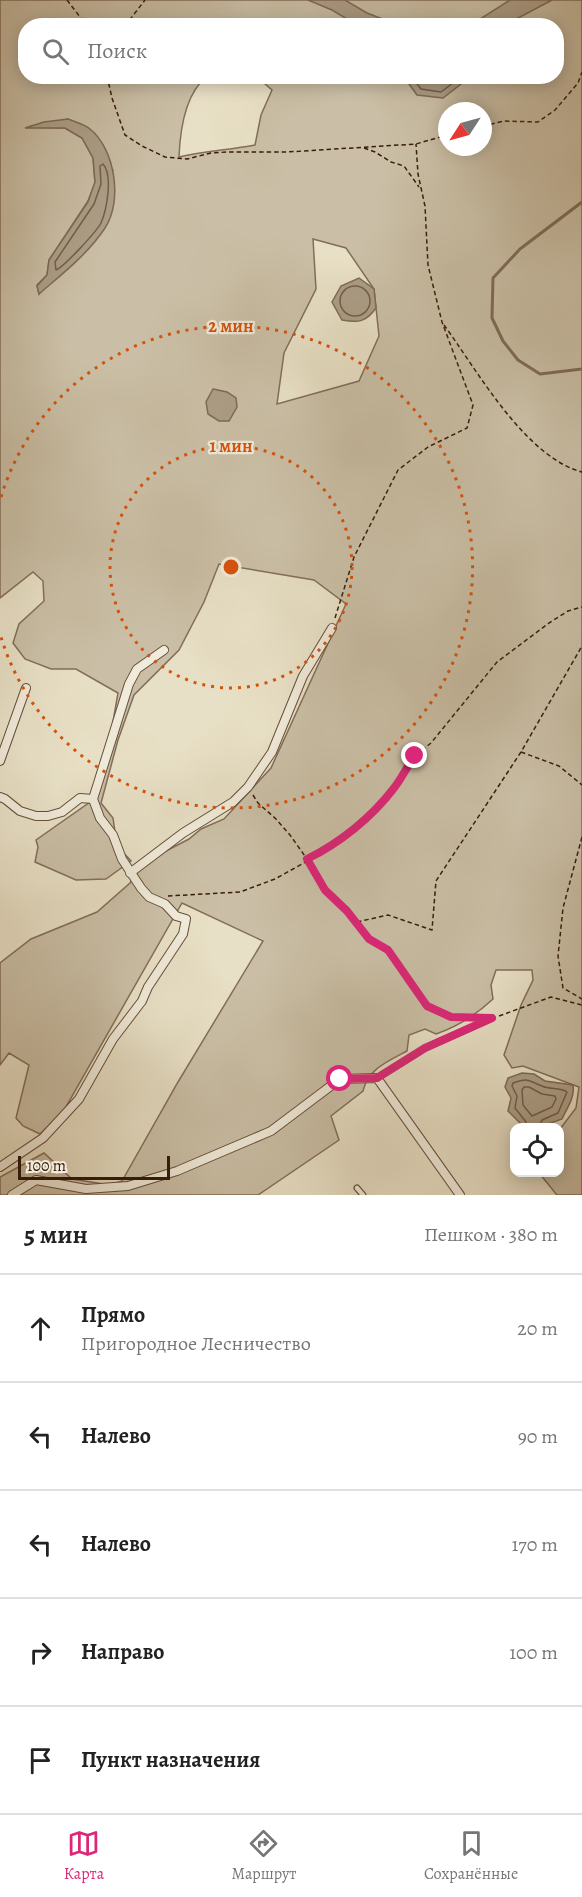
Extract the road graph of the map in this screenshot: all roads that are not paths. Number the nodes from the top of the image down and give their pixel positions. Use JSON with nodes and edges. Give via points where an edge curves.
{"nodes":[{"id":1,"x":332,"y":628,"type":"road end"},
{"id":2,"x":164,"y":650,"type":"dead end"},
{"id":3,"x":26,"y":688,"type":"dead end"},
{"id":4,"x":0,"y":761,"type":"edge"},
{"id":5,"x":0,"y":797,"type":"edge"},
{"id":6,"x":93,"y":799,"type":"junction"},
{"id":7,"x":130,"y":873,"type":"junction"},
{"id":8,"x":492,"y":1018,"type":"road end"},
{"id":9,"x":377,"y":1078,"type":"junction"},
{"id":10,"x":0,"y":1167,"type":"edge"},
{"id":11,"x":357,"y":1188,"type":"dead end"},
{"id":12,"x":12,"y":1195,"type":"edge"},
{"id":13,"x":363,"y":1195,"type":"edge"},
{"id":14,"x":460,"y":1195,"type":"edge"}],
"edges":[{"from":1,"to":7,"type":"street","via":[[303,676],[272,752],[248,787],[233,802]]},
{"from":2,"to":6,"type":"street","via":[[136,669]]},
{"from":3,"to":4,"type":"street"},
{"from":5,"to":6,"type":"street","via":[[20,811],[36,816],[62,812],[80,798]]},
{"from":6,"to":7,"type":"street"},
{"from":7,"to":10,"type":"street","via":[[149,897],[186,919],[183,934],[78,1099],[43,1138]]},
{"from":8,"to":9,"type":"lane","via":[[425,1048]]},
{"from":9,"to":12,"type":"street","via":[[340,1079],[271,1131],[177,1171],[128,1186],[87,1189],[36,1180]]},
{"from":9,"to":14,"type":"street"},
{"from":11,"to":13,"type":"lane"}]}
